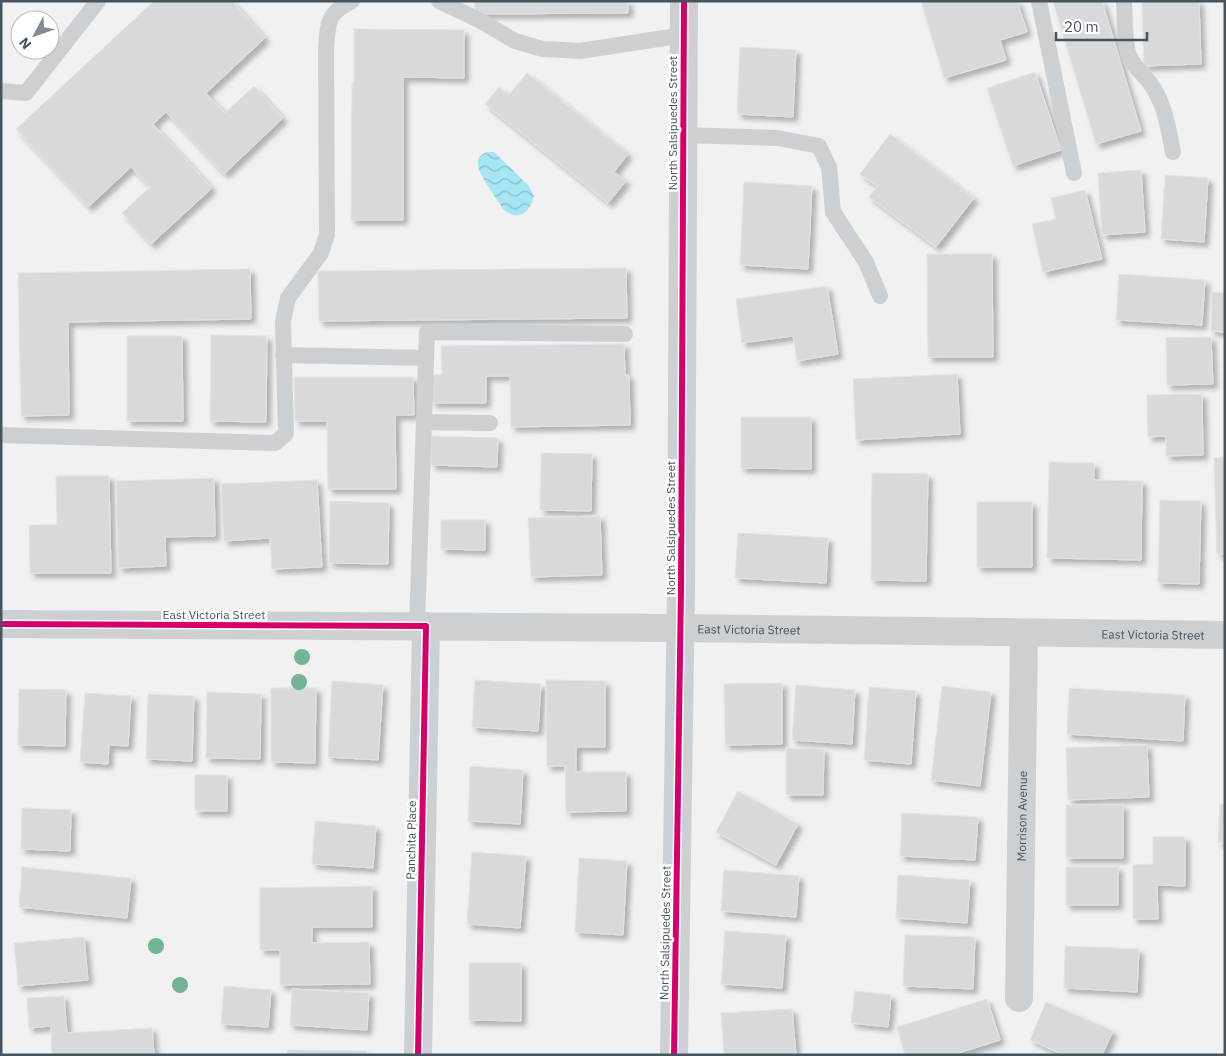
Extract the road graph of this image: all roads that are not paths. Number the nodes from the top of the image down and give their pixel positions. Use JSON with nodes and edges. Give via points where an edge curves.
{"nodes":[{"id":1,"x":98,"y":1,"type":"edge"},
{"id":2,"x":352,"y":1,"type":"edge"},
{"id":3,"x":439,"y":1,"type":"edge"},
{"id":4,"x":684,"y":1,"type":"edge"},
{"id":5,"x":1039,"y":1,"type":"edge"},
{"id":6,"x":1124,"y":1,"type":"edge"},
{"id":7,"x":684,"y":35,"type":"junction"},
{"id":8,"x":1,"y":91,"type":"edge"},
{"id":9,"x":683,"y":135,"type":"junction"},
{"id":10,"x":1173,"y":152,"type":"dead end"},
{"id":11,"x":1074,"y":173,"type":"dead end"},
{"id":12,"x":880,"y":296,"type":"dead end"},
{"id":13,"x":625,"y":334,"type":"dead end"},
{"id":14,"x":283,"y":355,"type":"junction"},
{"id":15,"x":426,"y":358,"type":"junction"},
{"id":16,"x":424,"y":422,"type":"junction"},
{"id":17,"x":490,"y":423,"type":"dead end"},
{"id":18,"x":1,"y":435,"type":"edge"},
{"id":19,"x":1,"y":624,"type":"edge"},
{"id":20,"x":422,"y":626,"type":"junction"},
{"id":21,"x":680,"y":628,"type":"junction"},
{"id":22,"x":1024,"y":633,"type":"junction"},
{"id":23,"x":1225,"y":634,"type":"edge"},
{"id":24,"x":1018,"y":998,"type":"dead end"},
{"id":25,"x":418,"y":1055,"type":"edge"},
{"id":26,"x":674,"y":1055,"type":"edge"}],
"edges":[{"from":1,"to":8,"type":"lane","via":[[26,92]]},
{"from":2,"to":14,"type":"lane","via":[[340,7],[328,22],[327,234],[321,253],[288,298],[282,320]]},
{"from":3,"to":7,"type":"lane","via":[[515,41],[543,49],[580,51]]},
{"from":4,"to":7,"type":"street","name":"North Salsipuedes Street"},
{"from":5,"to":11,"type":"lane"},
{"from":6,"to":10,"type":"lane","via":[[1128,53],[1162,104]]},
{"from":7,"to":9,"type":"street","name":"North Salsipuedes Street"},
{"from":9,"to":12,"type":"lane","via":[[778,138],[820,146],[829,167],[833,212],[866,262]]},
{"from":9,"to":21,"type":"street","name":"North Salsipuedes Street"},
{"from":13,"to":15,"type":"lane","via":[[427,332]]},
{"from":14,"to":15,"type":"lane"},
{"from":14,"to":18,"type":"lane","via":[[286,434],[275,443]]},
{"from":15,"to":16,"type":"lane"},
{"from":16,"to":17,"type":"lane"},
{"from":16,"to":20,"type":"lane"},
{"from":19,"to":20,"type":"street","name":"East Victoria Street"},
{"from":20,"to":21,"type":"street","name":"East Victoria Street"},
{"from":20,"to":25,"type":"street","name":"Panchita Place"},
{"from":21,"to":22,"type":"street","name":"East Victoria Street"},
{"from":21,"to":26,"type":"street","name":"North Salsipuedes Street"},
{"from":22,"to":23,"type":"street","name":"East Victoria Street"},
{"from":22,"to":24,"type":"street","name":"Morrison Avenue"}]}
